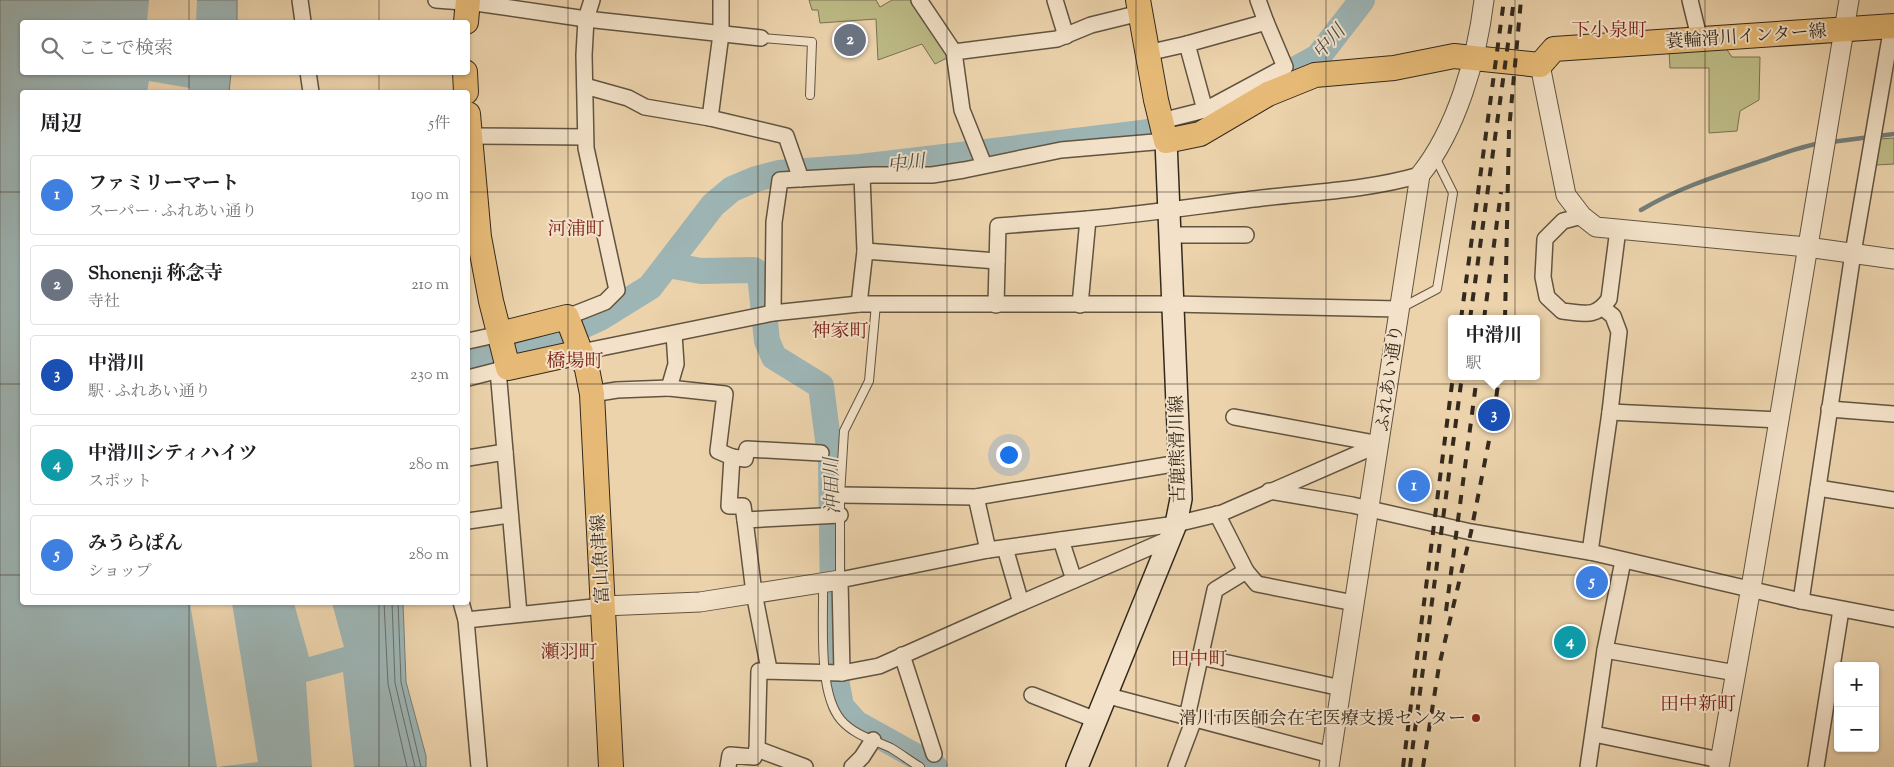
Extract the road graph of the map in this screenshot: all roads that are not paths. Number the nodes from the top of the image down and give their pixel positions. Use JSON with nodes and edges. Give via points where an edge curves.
{"nodes":[{"id":1,"x":300,"y":0,"type":"edge"},
{"id":2,"x":436,"y":0,"type":"edge"},
{"id":3,"x":592,"y":0,"type":"edge"},
{"id":4,"x":721,"y":0,"type":"edge"},
{"id":5,"x":919,"y":0,"type":"edge"},
{"id":6,"x":1055,"y":0,"type":"edge"},
{"id":7,"x":1258,"y":0,"type":"edge"},
{"id":8,"x":1484,"y":0,"type":"edge"},
{"id":9,"x":1690,"y":0,"type":"edge"},
{"id":10,"x":1850,"y":0,"type":"edge"},
{"id":11,"x":1139,"y":6,"type":"edge"},
{"id":12,"x":467,"y":9,"type":"edge"},
{"id":13,"x":586,"y":18,"type":"junction"},
{"id":14,"x":303,"y":20,"type":"edge"},
{"id":15,"x":1266,"y":22,"type":"junction"},
{"id":16,"x":1893,"y":26,"type":"edge"},
{"id":17,"x":1846,"y":28,"type":"junction"},
{"id":18,"x":721,"y":34,"type":"junction"},
{"id":19,"x":1066,"y":36,"type":"junction"},
{"id":20,"x":761,"y":38,"type":"joint"},
{"id":21,"x":1700,"y":41,"type":"junction"},
{"id":22,"x":1187,"y":44,"type":"junction"},
{"id":23,"x":954,"y":52,"type":"junction"},
{"id":24,"x":1146,"y":53,"type":"junction"},
{"id":25,"x":1475,"y":58,"type":"junction"},
{"id":26,"x":1540,"y":65,"type":"junction"},
{"id":27,"x":308,"y":75,"type":"edge"},
{"id":28,"x":465,"y":75,"type":"edge"},
{"id":29,"x":584,"y":86,"type":"junction"},
{"id":30,"x":311,"y":90,"type":"edge"},
{"id":31,"x":466,"y":90,"type":"edge"},
{"id":32,"x":810,"y":95,"type":"dead end"},
{"id":33,"x":1205,"y":110,"type":"junction"},
{"id":34,"x":710,"y":118,"type":"junction"},
{"id":35,"x":1164,"y":131,"type":"junction"},
{"id":36,"x":470,"y":136,"type":"edge"},
{"id":37,"x":585,"y":136,"type":"junction"},
{"id":38,"x":1435,"y":156,"type":"junction"},
{"id":39,"x":984,"y":165,"type":"junction"},
{"id":40,"x":470,"y":172,"type":"edge"},
{"id":41,"x":1420,"y":175,"type":"junction"},
{"id":42,"x":862,"y":176,"type":"junction"},
{"id":43,"x":800,"y":179,"type":"junction"},
{"id":44,"x":1168,"y":212,"type":"junction"},
{"id":45,"x":1582,"y":216,"type":"junction"},
{"id":46,"x":1088,"y":219,"type":"junction"},
{"id":47,"x":1618,"y":229,"type":"junction"},
{"id":48,"x":1246,"y":234,"type":"dead end"},
{"id":49,"x":1170,"y":236,"type":"junction"},
{"id":50,"x":1807,"y":247,"type":"junction"},
{"id":51,"x":865,"y":251,"type":"junction"},
{"id":52,"x":1853,"y":253,"type":"junction"},
{"id":53,"x":1894,"y":258,"type":"edge"},
{"id":54,"x":997,"y":261,"type":"junction"},
{"id":55,"x":859,"y":304,"type":"junction"},
{"id":56,"x":876,"y":304,"type":"junction"},
{"id":57,"x":1173,"y":304,"type":"junction"},
{"id":58,"x":996,"y":305,"type":"junction"},
{"id":59,"x":1080,"y":305,"type":"junction"},
{"id":60,"x":1602,"y":308,"type":"junction"},
{"id":61,"x":1399,"y":309,"type":"junction"},
{"id":62,"x":773,"y":313,"type":"junction"},
{"id":63,"x":567,"y":317,"type":"junction"},
{"id":64,"x":500,"y":334,"type":"junction"},
{"id":65,"x":674,"y":334,"type":"junction"},
{"id":66,"x":470,"y":340,"type":"edge"},
{"id":67,"x":581,"y":352,"type":"junction"},
{"id":68,"x":503,"y":369,"type":"junction"},
{"id":69,"x":470,"y":377,"type":"edge"},
{"id":70,"x":669,"y":388,"type":"junction"},
{"id":71,"x":592,"y":394,"type":"junction"},
{"id":72,"x":1829,"y":409,"type":"junction"},
{"id":73,"x":1610,"y":412,"type":"junction"},
{"id":74,"x":1894,"y":414,"type":"edge"},
{"id":75,"x":1234,"y":418,"type":"dead end"},
{"id":76,"x":1780,"y":420,"type":"junction"},
{"id":77,"x":1380,"y":444,"type":"junction"},
{"id":78,"x":505,"y":452,"type":"junction"},
{"id":79,"x":821,"y":453,"type":"dead end"},
{"id":80,"x":732,"y":457,"type":"junction"},
{"id":81,"x":470,"y":458,"type":"edge"},
{"id":82,"x":1179,"y":463,"type":"junction"},
{"id":83,"x":1818,"y":488,"type":"junction"},
{"id":84,"x":1268,"y":491,"type":"junction"},
{"id":85,"x":840,"y":495,"type":"junction"},
{"id":86,"x":976,"y":497,"type":"junction"},
{"id":87,"x":1894,"y":500,"type":"edge"},
{"id":88,"x":1370,"y":509,"type":"junction"},
{"id":89,"x":1217,"y":514,"type":"junction"},
{"id":90,"x":510,"y":515,"type":"junction"},
{"id":91,"x":840,"y":516,"type":"junction"},
{"id":92,"x":745,"y":520,"type":"junction"},
{"id":93,"x":470,"y":521,"type":"edge"},
{"id":94,"x":1173,"y":532,"type":"junction"},
{"id":95,"x":1061,"y":540,"type":"junction"},
{"id":96,"x":1005,"y":548,"type":"junction"},
{"id":97,"x":988,"y":550,"type":"junction"},
{"id":98,"x":1590,"y":552,"type":"junction"},
{"id":99,"x":1622,"y":561,"type":"junction"},
{"id":100,"x":1246,"y":571,"type":"junction"},
{"id":101,"x":1074,"y":580,"type":"junction"},
{"id":102,"x":831,"y":581,"type":"junction"},
{"id":103,"x":1751,"y":589,"type":"junction"},
{"id":104,"x":754,"y":593,"type":"junction"},
{"id":105,"x":1801,"y":601,"type":"junction"},
{"id":106,"x":1021,"y":603,"type":"junction"},
{"id":107,"x":1354,"y":603,"type":"junction"},
{"id":108,"x":462,"y":605,"type":"edge"},
{"id":109,"x":602,"y":606,"type":"junction"},
{"id":110,"x":1841,"y":610,"type":"junction"},
{"id":111,"x":519,"y":614,"type":"junction"},
{"id":112,"x":466,"y":620,"type":"junction"},
{"id":113,"x":1894,"y":620,"type":"edge"},
{"id":114,"x":1605,"y":650,"type":"junction"},
{"id":115,"x":902,"y":655,"type":"junction"},
{"id":116,"x":1200,"y":657,"type":"junction"},
{"id":117,"x":769,"y":669,"type":"junction"},
{"id":118,"x":824,"y":673,"type":"junction"},
{"id":119,"x":842,"y":673,"type":"junction"},
{"id":120,"x":1736,"y":673,"type":"junction"},
{"id":121,"x":1341,"y":688,"type":"junction"},
{"id":122,"x":1032,"y":695,"type":"dead end"},
{"id":123,"x":1106,"y":695,"type":"junction"},
{"id":124,"x":1191,"y":718,"type":"junction"},
{"id":125,"x":1096,"y":720,"type":"junction"},
{"id":126,"x":1594,"y":734,"type":"junction"},
{"id":127,"x":873,"y":740,"type":"junction"},
{"id":128,"x":757,"y":749,"type":"junction"},
{"id":129,"x":934,"y":754,"type":"dead end"},
{"id":130,"x":1330,"y":761,"type":"edge"},
{"id":131,"x":1719,"y":764,"type":"edge"},
{"id":132,"x":479,"y":767,"type":"edge"},
{"id":133,"x":611,"y":767,"type":"edge"},
{"id":134,"x":728,"y":767,"type":"edge"},
{"id":135,"x":805,"y":767,"type":"edge"},
{"id":136,"x":852,"y":767,"type":"edge"},
{"id":137,"x":920,"y":767,"type":"edge"},
{"id":138,"x":1078,"y":767,"type":"edge"},
{"id":139,"x":1176,"y":767,"type":"edge"},
{"id":140,"x":1588,"y":767,"type":"edge"},
{"id":141,"x":1816,"y":767,"type":"edge"}],
"edges":[{"from":1,"to":14,"type":"street"},
{"from":2,"to":12,"type":"street"},
{"from":3,"to":13,"type":"street"},
{"from":4,"to":18,"type":"street"},
{"from":5,"to":23,"type":"street"},
{"from":6,"to":19,"type":"street"},
{"from":7,"to":15,"type":"street"},
{"from":8,"to":25,"type":"street","name":"ふれあい通り"},
{"from":9,"to":21,"type":"street"},
{"from":10,"to":17,"type":"street"},
{"from":11,"to":19,"type":"street"},
{"from":11,"to":24,"type":"main road"},
{"from":12,"to":13,"type":"street","via":[[476,2]]},
{"from":13,"to":18,"type":"street"},
{"from":13,"to":29,"type":"street"},
{"from":15,"to":22,"type":"street"},
{"from":15,"to":33,"type":"street","via":[[1285,67]]},
{"from":16,"to":17,"type":"main road","name":"蓑輪滑川インター線"},
{"from":16,"to":52,"type":"street"},
{"from":17,"to":21,"type":"main road","name":"蓑輪滑川インター線"},
{"from":17,"to":50,"type":"street"},
{"from":18,"to":20,"type":"street"},
{"from":18,"to":34,"type":"street"},
{"from":19,"to":23,"type":"street"},
{"from":20,"to":32,"type":"lane","via":[[812,42]]},
{"from":21,"to":26,"type":"main road","name":"蓑輪滑川インター線","via":[[1554,50]]},
{"from":22,"to":24,"type":"street"},
{"from":22,"to":33,"type":"street"},
{"from":23,"to":39,"type":"street","via":[[962,110]]},
{"from":24,"to":35,"type":"main road"},
{"from":25,"to":26,"type":"main road"},
{"from":25,"to":35,"type":"main road","via":[[1454,56],[1394,68],[1315,75],[1268,94],[1200,134]]},
{"from":25,"to":38,"type":"street","name":"ふれあい通り"},
{"from":26,"to":45,"type":"street","via":[[1566,195]]},
{"from":27,"to":30,"type":"street"},
{"from":28,"to":31,"type":"main road"},
{"from":29,"to":34,"type":"street","via":[[628,98],[645,107]]},
{"from":29,"to":37,"type":"street"},
{"from":33,"to":35,"type":"street"},
{"from":34,"to":43,"type":"street","via":[[786,136]]},
{"from":35,"to":39,"type":"street"},
{"from":35,"to":44,"type":"main road","name":"古鹿熊滑川線"},
{"from":36,"to":37,"type":"street"},
{"from":37,"to":63,"type":"street","via":[[618,290],[605,302]]},
{"from":38,"to":41,"type":"street","name":"ふれあい通り"},
{"from":38,"to":61,"type":"lane","via":[[1452,193],[1437,289]]},
{"from":39,"to":42,"type":"street","via":[[932,175]]},
{"from":40,"to":64,"type":"main road","via":[[479,237]]},
{"from":41,"to":44,"type":"street","via":[[1385,185]]},
{"from":41,"to":61,"type":"street","name":"ふれあい通り"},
{"from":42,"to":43,"type":"street"},
{"from":42,"to":51,"type":"street"},
{"from":43,"to":62,"type":"street","via":[[780,180],[774,222]]},
{"from":44,"to":46,"type":"street"},
{"from":44,"to":49,"type":"main road","name":"古鹿熊滑川線"},
{"from":45,"to":47,"type":"street","via":[[1596,227]]},
{"from":45,"to":60,"type":"street","via":[[1563,221],[1545,239],[1547,297],[1562,312],[1594,314]]},
{"from":46,"to":54,"type":"street","via":[[998,226]]},
{"from":46,"to":59,"type":"street"},
{"from":47,"to":50,"type":"street"},
{"from":47,"to":60,"type":"street","via":[[1609,298]]},
{"from":48,"to":49,"type":"street"},
{"from":49,"to":57,"type":"main road","name":"古鹿熊滑川線"},
{"from":50,"to":52,"type":"street"},
{"from":50,"to":76,"type":"street"},
{"from":51,"to":54,"type":"street"},
{"from":51,"to":55,"type":"street"},
{"from":52,"to":53,"type":"street"},
{"from":52,"to":72,"type":"street"},
{"from":54,"to":58,"type":"street"},
{"from":55,"to":56,"type":"street"},
{"from":55,"to":62,"type":"street"},
{"from":56,"to":58,"type":"street"},
{"from":56,"to":85,"type":"lane","via":[[869,381],[844,431]]},
{"from":57,"to":59,"type":"street"},
{"from":57,"to":61,"type":"street"},
{"from":57,"to":82,"type":"main road","name":"古鹿熊滑川線"},
{"from":58,"to":59,"type":"street"},
{"from":60,"to":73,"type":"street","via":[[1613,316],[1619,332]]},
{"from":61,"to":77,"type":"street","name":"ふれあい通り"},
{"from":62,"to":65,"type":"street"},
{"from":63,"to":64,"type":"main road"},
{"from":63,"to":67,"type":"main road","name":"富山魚津線"},
{"from":64,"to":66,"type":"street"},
{"from":64,"to":68,"type":"main road"},
{"from":65,"to":67,"type":"street"},
{"from":65,"to":70,"type":"street","via":[[676,364]]},
{"from":67,"to":68,"type":"main road"},
{"from":67,"to":71,"type":"main road","name":"富山魚津線"},
{"from":68,"to":69,"type":"street"},
{"from":68,"to":78,"type":"street"},
{"from":70,"to":71,"type":"street"},
{"from":70,"to":80,"type":"street","via":[[725,394],[718,451]]},
{"from":71,"to":109,"type":"main road","name":"富山魚津線"},
{"from":72,"to":74,"type":"street"},
{"from":72,"to":83,"type":"street"},
{"from":73,"to":76,"type":"street"},
{"from":73,"to":98,"type":"street"},
{"from":75,"to":77,"type":"street"},
{"from":76,"to":103,"type":"street"},
{"from":77,"to":84,"type":"street"},
{"from":77,"to":88,"type":"street","name":"ふれあい通り"},
{"from":78,"to":81,"type":"street"},
{"from":78,"to":90,"type":"street"},
{"from":79,"to":80,"type":"street","via":[[747,449],[745,459]]},
{"from":80,"to":92,"type":"street","via":[[729,506],[743,506]]},
{"from":82,"to":86,"type":"street"},
{"from":82,"to":94,"type":"main road","name":"古鹿熊滑川線","via":[[1181,498]]},
{"from":83,"to":87,"type":"street"},
{"from":83,"to":105,"type":"street"},
{"from":84,"to":88,"type":"street"},
{"from":84,"to":89,"type":"street"},
{"from":85,"to":86,"type":"street"},
{"from":85,"to":91,"type":"lane"},
{"from":86,"to":97,"type":"street"},
{"from":88,"to":98,"type":"street","via":[[1472,532]]},
{"from":88,"to":107,"type":"street","name":"ふれあい通り"},
{"from":89,"to":94,"type":"street"},
{"from":89,"to":100,"type":"street"},
{"from":90,"to":93,"type":"street"},
{"from":90,"to":111,"type":"street"},
{"from":91,"to":92,"type":"street"},
{"from":91,"to":102,"type":"lane"},
{"from":92,"to":104,"type":"street"},
{"from":94,"to":95,"type":"street"},
{"from":94,"to":101,"type":"street"},
{"from":94,"to":123,"type":"main road","name":"古鹿熊滑川線"},
{"from":95,"to":96,"type":"street"},
{"from":95,"to":101,"type":"street"},
{"from":96,"to":97,"type":"street"},
{"from":96,"to":106,"type":"street"},
{"from":97,"to":102,"type":"street"},
{"from":98,"to":99,"type":"street"},
{"from":99,"to":103,"type":"street"},
{"from":99,"to":114,"type":"street"},
{"from":100,"to":107,"type":"street","via":[[1257,584]]},
{"from":100,"to":116,"type":"street","via":[[1215,590]]},
{"from":101,"to":106,"type":"street"},
{"from":102,"to":104,"type":"street"},
{"from":102,"to":118,"type":"lane"},
{"from":102,"to":119,"type":"street"},
{"from":103,"to":105,"type":"street"},
{"from":103,"to":120,"type":"street"},
{"from":104,"to":109,"type":"street","via":[[700,602]]},
{"from":104,"to":117,"type":"street"},
{"from":105,"to":110,"type":"street"},
{"from":106,"to":115,"type":"street"},
{"from":107,"to":121,"type":"street","name":"ふれあい通り"},
{"from":108,"to":112,"type":"street"},
{"from":109,"to":111,"type":"street"},
{"from":109,"to":133,"type":"main road","name":"富山魚津線"},
{"from":110,"to":113,"type":"street"},
{"from":110,"to":141,"type":"street"},
{"from":111,"to":112,"type":"street"},
{"from":112,"to":132,"type":"street"},
{"from":114,"to":120,"type":"street"},
{"from":114,"to":126,"type":"street"},
{"from":115,"to":119,"type":"street","via":[[879,666]]},
{"from":115,"to":129,"type":"street"},
{"from":116,"to":121,"type":"street"},
{"from":116,"to":124,"type":"street"},
{"from":117,"to":118,"type":"street"},
{"from":117,"to":128,"type":"street","via":[[758,671]]},
{"from":118,"to":119,"type":"street"},
{"from":118,"to":127,"type":"lane","via":[[830,702],[842,721]]},
{"from":120,"to":131,"type":"street"},
{"from":121,"to":130,"type":"street","name":"ふれあい通り"},
{"from":122,"to":125,"type":"street"},
{"from":123,"to":124,"type":"street"},
{"from":123,"to":125,"type":"main road","name":"古鹿熊滑川線"},
{"from":124,"to":130,"type":"street"},
{"from":124,"to":139,"type":"street"},
{"from":125,"to":138,"type":"main road","name":"古鹿熊滑川線"},
{"from":126,"to":131,"type":"street"},
{"from":126,"to":140,"type":"street"},
{"from":127,"to":136,"type":"street"},
{"from":127,"to":137,"type":"lane"},
{"from":128,"to":134,"type":"street","via":[[754,757],[730,755]]},
{"from":128,"to":135,"type":"street"}]}
